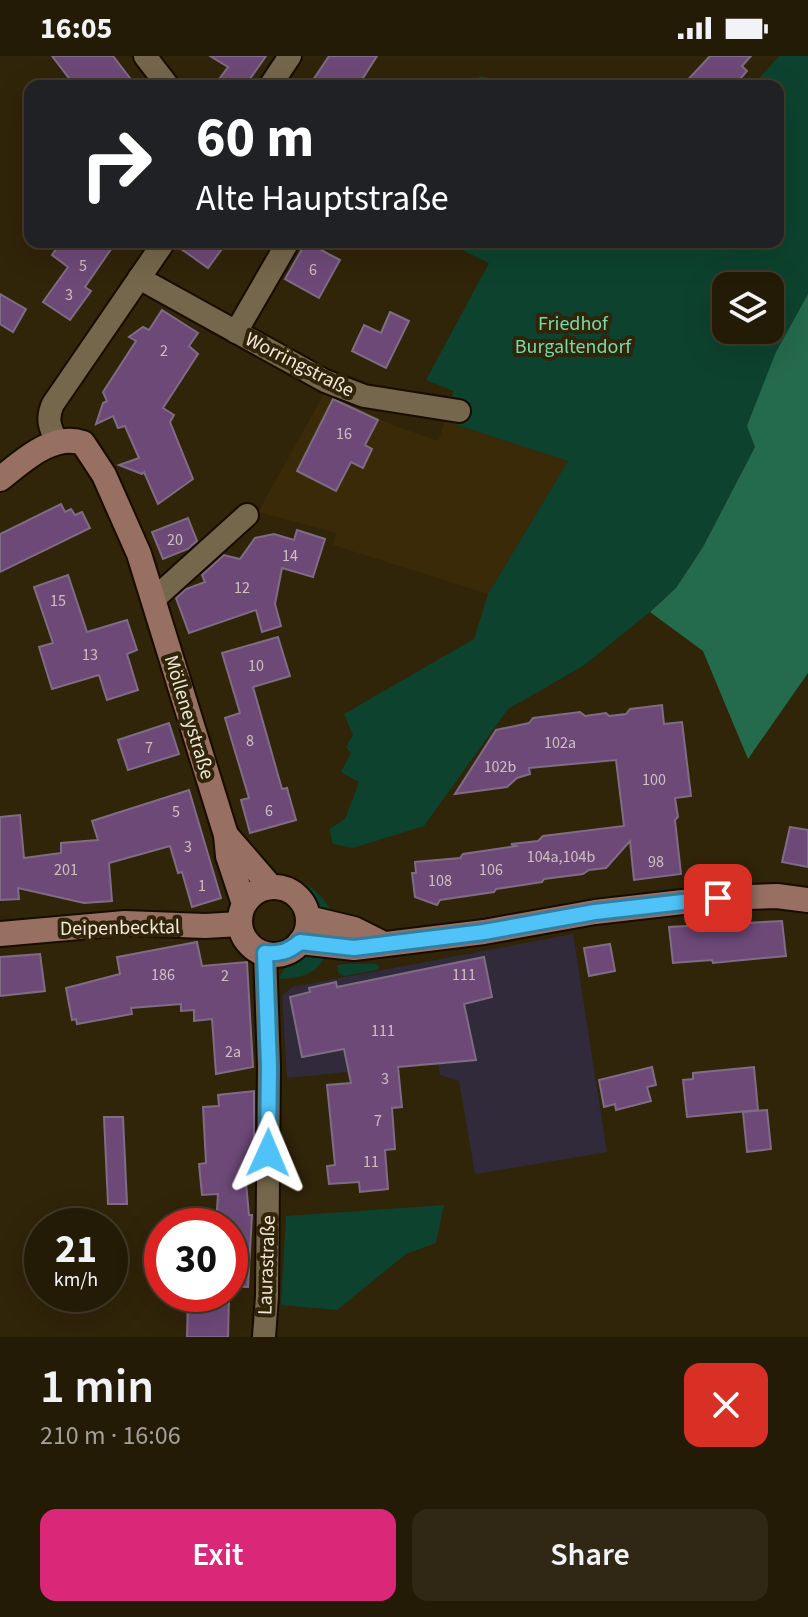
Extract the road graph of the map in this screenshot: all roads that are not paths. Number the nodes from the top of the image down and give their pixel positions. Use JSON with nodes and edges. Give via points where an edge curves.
{"nodes":[{"id":1,"x":145,"y":56,"type":"edge"},
{"id":2,"x":290,"y":56,"type":"edge"},
{"id":3,"x":163,"y":80,"type":"edge"},
{"id":4,"x":274,"y":80,"type":"edge"},
{"id":5,"x":160,"y":248,"type":"edge"},
{"id":6,"x":285,"y":248,"type":"edge"},
{"id":7,"x":139,"y":278,"type":"junction"},
{"id":8,"x":236,"y":332,"type":"junction"},
{"id":9,"x":459,"y":411,"type":"dead end"},
{"id":10,"x":57,"y":442,"type":"junction"},
{"id":11,"x":0,"y":479,"type":"edge"},
{"id":12,"x":247,"y":515,"type":"dead end"},
{"id":13,"x":154,"y":599,"type":"junction"},
{"id":14,"x":226,"y":835,"type":"junction"},
{"id":15,"x":271,"y":887,"type":"junction"},
{"id":16,"x":808,"y":900,"type":"edge"},
{"id":17,"x":242,"y":914,"type":"junction"},
{"id":18,"x":308,"y":918,"type":"junction"},
{"id":19,"x":0,"y":934,"type":"edge"},
{"id":20,"x":300,"y":942,"type":"junction"},
{"id":21,"x":380,"y":942,"type":"junction"},
{"id":22,"x":265,"y":953,"type":"junction"},
{"id":23,"x":264,"y":1337,"type":"edge"}],
"edges":[{"from":1,"to":3,"type":"street"},
{"from":2,"to":4,"type":"street"},
{"from":5,"to":7,"type":"street"},
{"from":6,"to":8,"type":"street","name":"Worringstraße"},
{"from":7,"to":8,"type":"street","name":"Worringstraße"},
{"from":7,"to":10,"type":"street","via":[[48,414]]},
{"from":8,"to":9,"type":"street","name":"Worringstraße","via":[[325,381],[364,396]]},
{"from":10,"to":11,"type":"main road"},
{"from":10,"to":13,"type":"main road","name":"Mölleneystraße","via":[[83,443],[98,464]]},
{"from":12,"to":13,"type":"street"},
{"from":13,"to":14,"type":"main road","name":"Mölleneystraße"},
{"from":14,"to":15,"type":"main road","name":"Mölleneystraße"},
{"from":14,"to":17,"type":"main road","name":"Mölleneystraße"},
{"from":15,"to":17,"type":"main road","via":[[256,892]]},
{"from":15,"to":18,"type":"main road","via":[[296,895]]},
{"from":16,"to":21,"type":"main road","via":[[706,899]]},
{"from":17,"to":19,"type":"main road","name":"Deipenbecktal","via":[[205,926],[125,923]]},
{"from":17,"to":22,"type":"main road","via":[[244,937]]},
{"from":18,"to":20,"type":"main road"},
{"from":18,"to":21,"type":"main road","via":[[354,929]]},
{"from":20,"to":21,"type":"main road","via":[[354,948]]},
{"from":20,"to":22,"type":"main road","via":[[278,954]]},
{"from":22,"to":23,"type":"street","name":"Laurastraße","via":[[269,1066]]}]}
